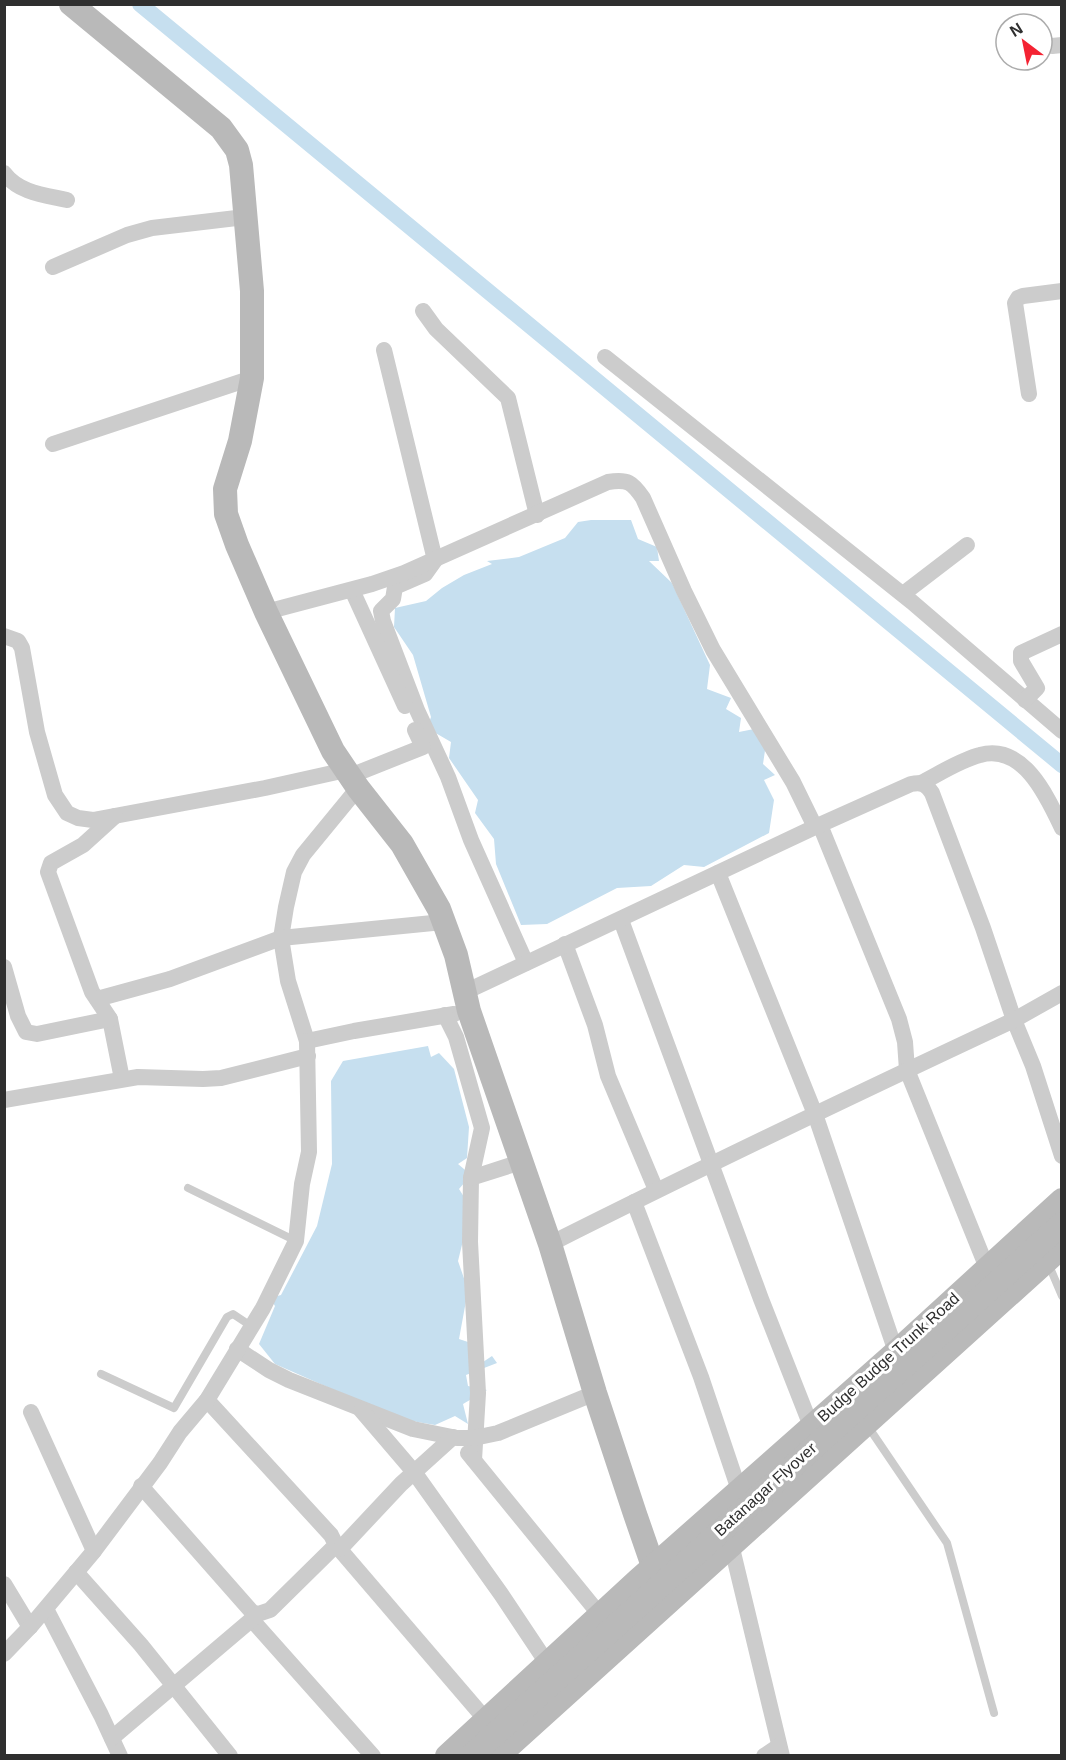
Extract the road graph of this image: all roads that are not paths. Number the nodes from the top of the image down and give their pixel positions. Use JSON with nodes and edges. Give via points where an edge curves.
{"nodes":[{"id":1,"x":71,"y":4,"type":"edge"},
{"id":2,"x":4,"y":173,"type":"edge"},
{"id":3,"x":67,"y":200,"type":"dead end"},
{"id":4,"x":245,"y":217,"type":"junction"},
{"id":5,"x":53,"y":267,"type":"dead end"},
{"id":6,"x":1062,"y":291,"type":"edge"},
{"id":7,"x":423,"y":311,"type":"dead end"},
{"id":8,"x":384,"y":350,"type":"dead end"},
{"id":9,"x":605,"y":357,"type":"dead end"},
{"id":10,"x":252,"y":378,"type":"junction"},
{"id":11,"x":1029,"y":393,"type":"dead end"},
{"id":12,"x":53,"y":444,"type":"dead end"},
{"id":13,"x":537,"y":515,"type":"junction"},
{"id":14,"x":967,"y":545,"type":"dead end"},
{"id":15,"x":435,"y":560,"type":"junction"},
{"id":16,"x":352,"y":590,"type":"junction"},
{"id":17,"x":903,"y":594,"type":"junction"},
{"id":18,"x":266,"y":612,"type":"junction"},
{"id":19,"x":1062,"y":634,"type":"edge"},
{"id":20,"x":4,"y":636,"type":"edge"},
{"id":21,"x":1025,"y":700,"type":"junction"},
{"id":22,"x":1062,"y":731,"type":"edge"},
{"id":23,"x":351,"y":778,"type":"junction"},
{"id":24,"x":921,"y":783,"type":"junction"},
{"id":25,"x":116,"y":815,"type":"junction"},
{"id":26,"x":817,"y":826,"type":"junction"},
{"id":27,"x":1062,"y":828,"type":"edge"},
{"id":28,"x":718,"y":873,"type":"junction"},
{"id":29,"x":621,"y":920,"type":"junction"},
{"id":30,"x":443,"y":922,"type":"junction"},
{"id":31,"x":281,"y":938,"type":"junction"},
{"id":32,"x":565,"y":944,"type":"junction"},
{"id":33,"x":526,"y":963,"type":"junction"},
{"id":34,"x":4,"y":968,"type":"edge"},
{"id":35,"x":1062,"y":993,"type":"edge"},
{"id":36,"x":97,"y":999,"type":"junction"},
{"id":37,"x":467,"y":1002,"type":"junction"},
{"id":38,"x":445,"y":1016,"type":"junction"},
{"id":39,"x":110,"y":1019,"type":"junction"},
{"id":40,"x":1014,"y":1020,"type":"junction"},
{"id":41,"x":308,"y":1049,"type":"junction"},
{"id":42,"x":907,"y":1070,"type":"junction"},
{"id":43,"x":122,"y":1079,"type":"junction"},
{"id":44,"x":4,"y":1100,"type":"edge"},
{"id":45,"x":815,"y":1114,"type":"junction"},
{"id":46,"x":1062,"y":1156,"type":"edge"},
{"id":47,"x":520,"y":1162,"type":"junction"},
{"id":48,"x":712,"y":1166,"type":"junction"},
{"id":49,"x":471,"y":1178,"type":"junction"},
{"id":50,"x":188,"y":1188,"type":"dead end"},
{"id":51,"x":656,"y":1190,"type":"junction"},
{"id":52,"x":1062,"y":1200,"type":"edge"},
{"id":53,"x":634,"y":1202,"type":"junction"},
{"id":54,"x":1062,"y":1224,"type":"edge"},
{"id":55,"x":296,"y":1241,"type":"junction"},
{"id":56,"x":550,"y":1244,"type":"junction"},
{"id":57,"x":1054,"y":1253,"type":"edge"},
{"id":58,"x":987,"y":1268,"type":"junction"},
{"id":59,"x":1062,"y":1296,"type":"edge"},
{"id":60,"x":252,"y":1326,"type":"junction"},
{"id":61,"x":237,"y":1349,"type":"junction"},
{"id":62,"x":896,"y":1353,"type":"junction"},
{"id":63,"x":101,"y":1374,"type":"dead end"},
{"id":64,"x":595,"y":1393,"type":"junction"},
{"id":65,"x":207,"y":1400,"type":"junction"},
{"id":66,"x":358,"y":1407,"type":"junction"},
{"id":67,"x":174,"y":1408,"type":"junction"},
{"id":68,"x":31,"y":1412,"type":"dead end"},
{"id":69,"x":190,"y":1420,"type":"junction"},
{"id":70,"x":866,"y":1423,"type":"junction"},
{"id":71,"x":811,"y":1426,"type":"junction"},
{"id":72,"x":455,"y":1438,"type":"junction"},
{"id":73,"x":474,"y":1438,"type":"junction"},
{"id":74,"x":474,"y":1460,"type":"junction"},
{"id":75,"x":414,"y":1472,"type":"junction"},
{"id":76,"x":141,"y":1486,"type":"junction"},
{"id":77,"x":739,"y":1491,"type":"junction"},
{"id":78,"x":706,"y":1519,"type":"junction"},
{"id":79,"x":731,"y":1544,"type":"junction"},
{"id":80,"x":338,"y":1547,"type":"junction"},
{"id":81,"x":94,"y":1551,"type":"junction"},
{"id":82,"x":653,"y":1566,"type":"junction"},
{"id":83,"x":76,"y":1572,"type":"junction"},
{"id":84,"x":4,"y":1584,"type":"edge"},
{"id":85,"x":677,"y":1593,"type":"junction"},
{"id":86,"x":46,"y":1609,"type":"junction"},
{"id":87,"x":600,"y":1615,"type":"junction"},
{"id":88,"x":255,"y":1617,"type":"junction"},
{"id":89,"x":30,"y":1627,"type":"junction"},
{"id":90,"x":4,"y":1654,"type":"edge"},
{"id":91,"x":547,"y":1663,"type":"junction"},
{"id":92,"x":173,"y":1685,"type":"junction"},
{"id":93,"x":994,"y":1713,"type":"dead end"},
{"id":94,"x":486,"y":1720,"type":"junction"},
{"id":95,"x":112,"y":1738,"type":"junction"},
{"id":96,"x":781,"y":1751,"type":"edge"},
{"id":97,"x":120,"y":1755,"type":"edge"},
{"id":98,"x":230,"y":1755,"type":"edge"},
{"id":99,"x":373,"y":1755,"type":"edge"},
{"id":100,"x":447,"y":1755,"type":"edge"},
{"id":101,"x":471,"y":1755,"type":"edge"},
{"id":102,"x":498,"y":1755,"type":"edge"},
{"id":103,"x":764,"y":1755,"type":"edge"}],
"edges":[{"from":1,"to":4,"type":"street","via":[[221,129],[237,150]]},
{"from":2,"to":3,"type":"street","via":[[16,186]]},
{"from":4,"to":5,"type":"street","via":[[152,228]]},
{"from":4,"to":10,"type":"street","via":[[252,291]]},
{"from":6,"to":11,"type":"street","via":[[1023,296],[1015,303]]},
{"from":7,"to":13,"type":"street","via":[[436,329],[508,398]]},
{"from":8,"to":15,"type":"street"},
{"from":9,"to":17,"type":"street"},
{"from":10,"to":12,"type":"street"},
{"from":10,"to":18,"type":"street","via":[[240,441],[225,489],[226,514]]},
{"from":13,"to":15,"type":"street"},
{"from":13,"to":26,"type":"street","via":[[608,482],[622,480],[634,485],[713,650]]},
{"from":14,"to":17,"type":"street"},
{"from":15,"to":16,"type":"street"},
{"from":15,"to":33,"type":"street","via":[[425,574],[395,587],[393,599],[381,611],[382,621]]},
{"from":16,"to":18,"type":"street"},
{"from":16,"to":23,"type":"street","via":[[423,747]]},
{"from":17,"to":21,"type":"street"},
{"from":18,"to":23,"type":"street","via":[[333,751]]},
{"from":19,"to":21,"type":"street","via":[[1021,653],[1021,661],[1037,688]]},
{"from":20,"to":25,"type":"street","via":[[18,641],[22,648],[37,732],[55,795],[68,813],[78,818],[93,820]]},
{"from":21,"to":22,"type":"street"},
{"from":23,"to":25,"type":"street","via":[[265,788]]},
{"from":23,"to":30,"type":"street","via":[[402,844]]},
{"from":23,"to":31,"type":"street","via":[[294,872]]},
{"from":24,"to":26,"type":"street"},
{"from":24,"to":27,"type":"street","via":[[979,755],[1009,756],[1036,782]]},
{"from":24,"to":40,"type":"street","via":[[932,793],[940,813]]},
{"from":25,"to":36,"type":"street","via":[[83,846],[48,867]]},
{"from":26,"to":28,"type":"street"},
{"from":26,"to":42,"type":"street","via":[[899,1018]]},
{"from":28,"to":29,"type":"street"},
{"from":28,"to":45,"type":"street"},
{"from":29,"to":32,"type":"street"},
{"from":29,"to":48,"type":"street"},
{"from":30,"to":31,"type":"street"},
{"from":30,"to":37,"type":"street"},
{"from":31,"to":36,"type":"street","via":[[170,980]]},
{"from":31,"to":41,"type":"street","via":[[288,981]]},
{"from":32,"to":33,"type":"street"},
{"from":32,"to":51,"type":"street","via":[[595,1025],[608,1076]]},
{"from":33,"to":37,"type":"street"},
{"from":34,"to":39,"type":"street","via":[[26,1032],[38,1034]]},
{"from":35,"to":40,"type":"street"},
{"from":36,"to":39,"type":"street"},
{"from":37,"to":38,"type":"street"},
{"from":37,"to":47,"type":"street"},
{"from":38,"to":41,"type":"street"},
{"from":38,"to":49,"type":"street","via":[[456,1036],[482,1128]]},
{"from":39,"to":43,"type":"street"},
{"from":40,"to":42,"type":"street"},
{"from":40,"to":46,"type":"street"},
{"from":41,"to":43,"type":"street","via":[[221,1078]]},
{"from":41,"to":55,"type":"street","via":[[309,1152]]},
{"from":42,"to":45,"type":"street"},
{"from":42,"to":58,"type":"street"},
{"from":43,"to":44,"type":"street"},
{"from":45,"to":48,"type":"street"},
{"from":45,"to":62,"type":"street"},
{"from":47,"to":49,"type":"street"},
{"from":47,"to":56,"type":"street"},
{"from":48,"to":51,"type":"street"},
{"from":48,"to":71,"type":"street"},
{"from":49,"to":73,"type":"street","via":[[470,1242],[478,1392]]},
{"from":50,"to":55,"type":"lane"},
{"from":51,"to":53,"type":"street"},
{"from":52,"to":58,"type":"street","name":"Budge Budge Trunk Road"},
{"from":53,"to":56,"type":"street"},
{"from":53,"to":77,"type":"street","via":[[701,1377]]},
{"from":54,"to":101,"type":"street","name":"Batanagar Flyover","bridge":true},
{"from":55,"to":60,"type":"street"},
{"from":56,"to":64,"type":"street"},
{"from":57,"to":59,"type":"lane"},
{"from":57,"to":70,"type":"street","name":"Budge Budge Trunk Road"},
{"from":58,"to":62,"type":"street","name":"Budge Budge Trunk Road"},
{"from":60,"to":61,"type":"street"},
{"from":60,"to":67,"type":"lane","via":[[233,1314],[227,1317]]},
{"from":61,"to":65,"type":"street"},
{"from":61,"to":66,"type":"street","via":[[289,1380]]},
{"from":62,"to":71,"type":"street","name":"Budge Budge Trunk Road"},
{"from":63,"to":67,"type":"lane"},
{"from":64,"to":73,"type":"street","via":[[498,1433]]},
{"from":64,"to":82,"type":"street"},
{"from":65,"to":69,"type":"street"},
{"from":65,"to":80,"type":"street"},
{"from":66,"to":72,"type":"street","via":[[413,1429]]},
{"from":66,"to":75,"type":"street"},
{"from":67,"to":69,"type":"lane"},
{"from":68,"to":81,"type":"street"},
{"from":69,"to":76,"type":"street"},
{"from":70,"to":79,"type":"street","name":"Budge Budge Trunk Road"},
{"from":70,"to":93,"type":"lane","via":[[947,1544]]},
{"from":71,"to":77,"type":"street","name":"Budge Budge Trunk Road"},
{"from":72,"to":73,"type":"street"},
{"from":72,"to":74,"type":"street"},
{"from":72,"to":75,"type":"street"},
{"from":73,"to":74,"type":"street"},
{"from":74,"to":87,"type":"street"},
{"from":75,"to":80,"type":"street"},
{"from":75,"to":91,"type":"street"},
{"from":76,"to":81,"type":"street"},
{"from":76,"to":88,"type":"street"},
{"from":77,"to":78,"type":"street","name":"Budge Budge Trunk Road"},
{"from":78,"to":79,"type":"street"},
{"from":78,"to":82,"type":"street","name":"Budge Budge Trunk Road"},
{"from":79,"to":85,"type":"street","name":"Budge Budge Trunk Road"},
{"from":79,"to":96,"type":"street"},
{"from":80,"to":88,"type":"street","via":[[270,1610]]},
{"from":80,"to":94,"type":"street"},
{"from":81,"to":83,"type":"street"},
{"from":82,"to":85,"type":"street"},
{"from":82,"to":87,"type":"street","name":"Budge Budge Trunk Road"},
{"from":83,"to":86,"type":"street"},
{"from":83,"to":92,"type":"street"},
{"from":84,"to":89,"type":"street"},
{"from":85,"to":102,"type":"street","name":"Budge Budge Trunk Road"},
{"from":86,"to":89,"type":"street"},
{"from":86,"to":95,"type":"street"},
{"from":87,"to":91,"type":"street","name":"Budge Budge Trunk Road"},
{"from":88,"to":92,"type":"street"},
{"from":88,"to":99,"type":"street"},
{"from":89,"to":90,"type":"street"},
{"from":91,"to":94,"type":"street","name":"Budge Budge Trunk Road"},
{"from":92,"to":95,"type":"street"},
{"from":92,"to":98,"type":"street"},
{"from":94,"to":100,"type":"street","name":"Budge Budge Trunk Road"},
{"from":95,"to":97,"type":"street"},
{"from":96,"to":103,"type":"street"}]}
